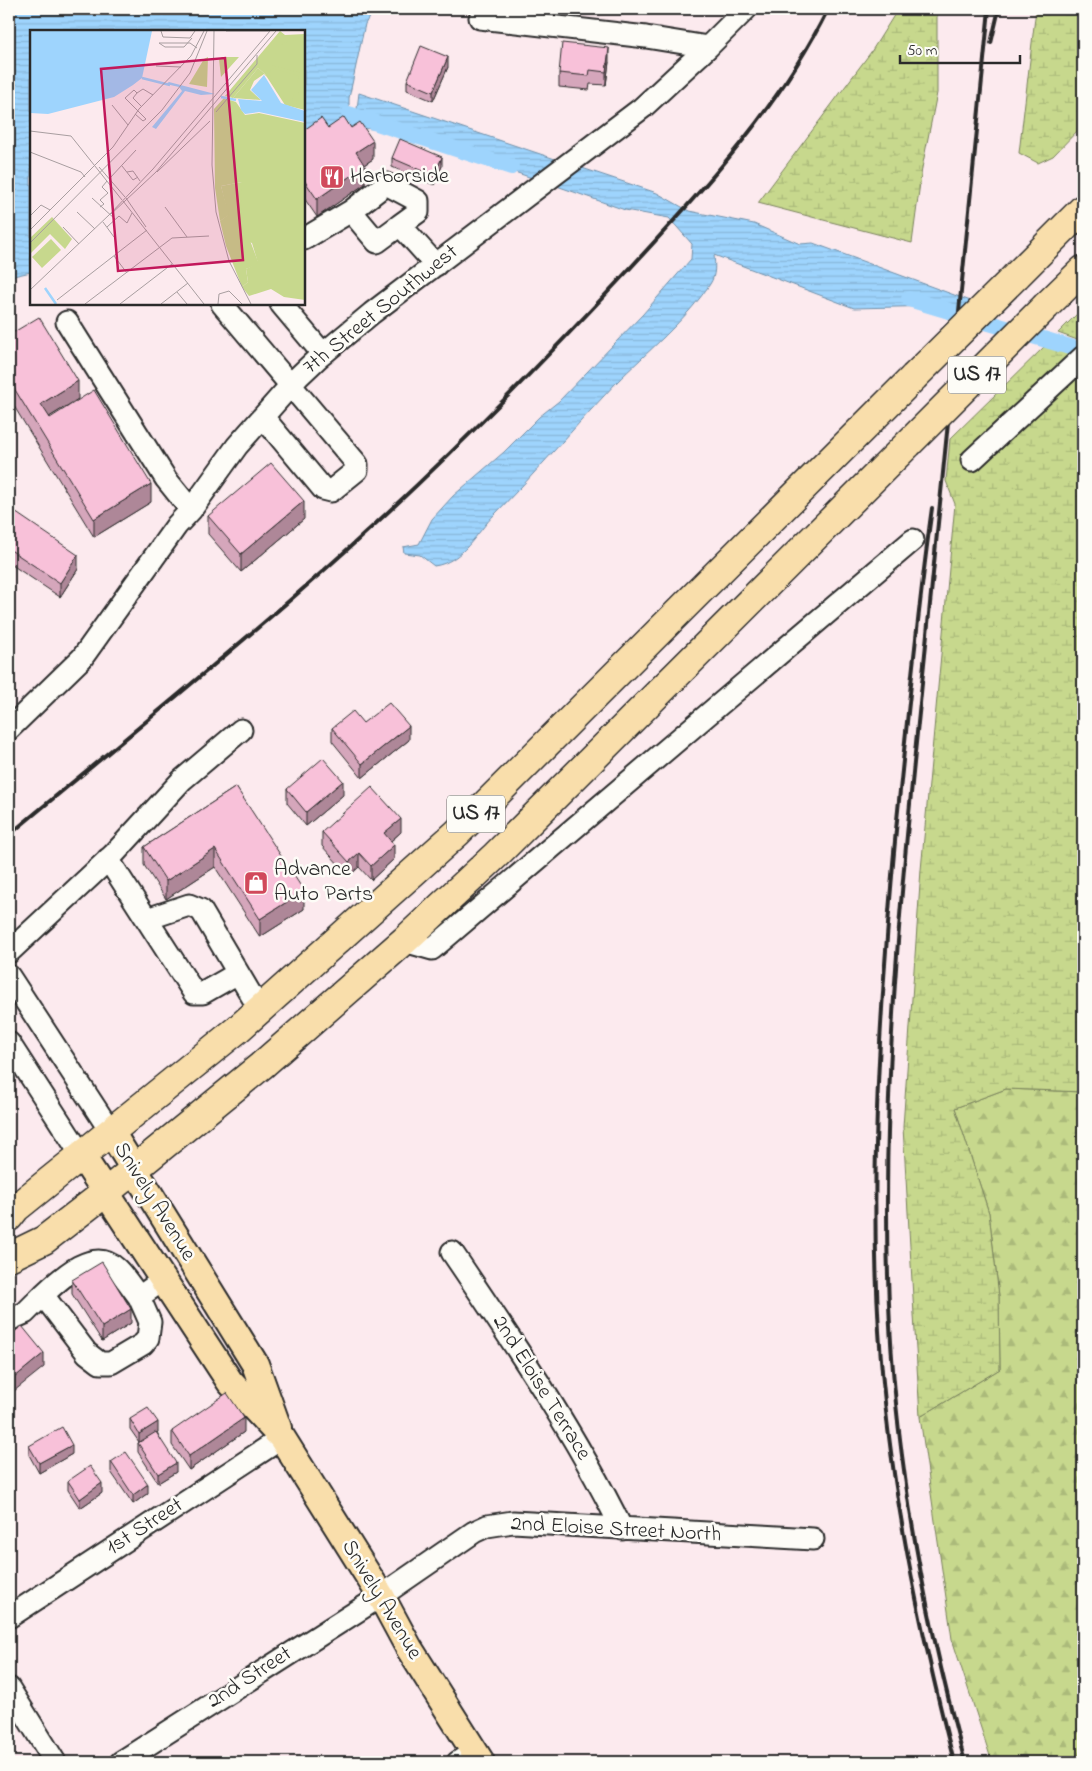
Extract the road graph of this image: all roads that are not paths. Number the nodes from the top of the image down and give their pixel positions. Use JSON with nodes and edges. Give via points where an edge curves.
{"nodes":[{"id":1,"x":746,"y":9,"type":"edge"},
{"id":2,"x":480,"y":18,"type":"dead end"},
{"id":3,"x":708,"y":47,"type":"junction"},
{"id":4,"x":1083,"y":209,"type":"edge"},
{"id":5,"x":351,"y":211,"type":"junction"},
{"id":6,"x":400,"y":225,"type":"junction"},
{"id":7,"x":305,"y":238,"type":"edge"},
{"id":8,"x":436,"y":265,"type":"junction"},
{"id":9,"x":1083,"y":270,"type":"edge"},
{"id":10,"x":223,"y":305,"type":"edge"},
{"id":11,"x":282,"y":305,"type":"edge"},
{"id":12,"x":67,"y":322,"type":"dead end"},
{"id":13,"x":323,"y":354,"type":"junction"},
{"id":14,"x":1083,"y":357,"type":"edge"},
{"id":15,"x":291,"y":386,"type":"junction"},
{"id":16,"x":263,"y":417,"type":"junction"},
{"id":17,"x":972,"y":460,"type":"dead end"},
{"id":18,"x":191,"y":510,"type":"junction"},
{"id":19,"x":913,"y":540,"type":"dead end"},
{"id":20,"x":9,"y":729,"type":"edge"},
{"id":21,"x":241,"y":730,"type":"dead end"},
{"id":22,"x":108,"y":859,"type":"junction"},
{"id":23,"x":146,"y":919,"type":"junction"},
{"id":24,"x":404,"y":941,"type":"junction"},
{"id":25,"x":9,"y":952,"type":"edge"},
{"id":26,"x":238,"y":973,"type":"junction"},
{"id":27,"x":9,"y":976,"type":"edge"},
{"id":28,"x":260,"y":1010,"type":"junction"},
{"id":29,"x":9,"y":1043,"type":"edge"},
{"id":30,"x":111,"y":1132,"type":"junction"},
{"id":31,"x":82,"y":1156,"type":"junction"},
{"id":32,"x":134,"y":1170,"type":"junction"},
{"id":33,"x":106,"y":1193,"type":"junction"},
{"id":34,"x":9,"y":1217,"type":"edge"},
{"id":35,"x":452,"y":1252,"type":"dead end"},
{"id":36,"x":9,"y":1257,"type":"edge"},
{"id":37,"x":163,"y":1280,"type":"junction"},
{"id":38,"x":43,"y":1295,"type":"junction"},
{"id":39,"x":139,"y":1297,"type":"junction"},
{"id":40,"x":9,"y":1320,"type":"edge"},
{"id":41,"x":282,"y":1438,"type":"junction"},
{"id":42,"x":622,"y":1529,"type":"junction"},
{"id":43,"x":813,"y":1539,"type":"dead end"},
{"id":44,"x":381,"y":1596,"type":"junction"},
{"id":45,"x":9,"y":1616,"type":"edge"},
{"id":46,"x":9,"y":1688,"type":"edge"},
{"id":47,"x":471,"y":1759,"type":"edge"},
{"id":48,"x":54,"y":1762,"type":"edge"},
{"id":49,"x":121,"y":1762,"type":"edge"}],
"edges":[{"from":1,"to":3,"type":"street","name":"7th Street Southwest"},
{"from":2,"to":3,"type":"street"},
{"from":3,"to":8,"type":"street","name":"7th Street Southwest","via":[[642,108]]},
{"from":4,"to":28,"type":"highway","number":"US 17","bridge":true,"via":[[457,833]]},
{"from":5,"to":6,"type":"street","via":[[377,242]]},
{"from":5,"to":6,"type":"street","via":[[386,184],[418,201],[418,212]]},
{"from":5,"to":7,"type":"street"},
{"from":6,"to":8,"type":"street"},
{"from":8,"to":13,"type":"street","name":"7th Street Southwest"},
{"from":9,"to":24,"type":"highway","number":"US 17","bridge":true,"via":[[502,848]]},
{"from":10,"to":15,"type":"street"},
{"from":11,"to":13,"type":"street"},
{"from":12,"to":18,"type":"street","via":[[166,479]]},
{"from":13,"to":15,"type":"street","name":"7th Street Southwest"},
{"from":14,"to":17,"type":"street"},
{"from":15,"to":16,"type":"street","name":"7th Street Southwest"},
{"from":15,"to":16,"type":"street","via":[[357,464],[357,470],[331,491],[323,489]]},
{"from":16,"to":18,"type":"street","name":"7th Street Southwest"},
{"from":18,"to":20,"type":"street","name":"7th Street Southwest","via":[[82,658]]},
{"from":19,"to":24,"type":"street","via":[[544,852],[457,930],[432,949]]},
{"from":21,"to":22,"type":"street","via":[[182,780]]},
{"from":22,"to":23,"type":"street"},
{"from":22,"to":25,"type":"street"},
{"from":23,"to":26,"type":"street","via":[[189,905],[201,910]]},
{"from":23,"to":26,"type":"street","via":[[194,993],[203,993]]},
{"from":24,"to":32,"type":"highway","number":"US 17","via":[[261,1066]]},
{"from":26,"to":28,"type":"street"},
{"from":27,"to":30,"type":"street","name":"Snively Avenue"},
{"from":28,"to":30,"type":"highway","number":"US 17"},
{"from":29,"to":31,"type":"street","name":"Snively Avenue"},
{"from":30,"to":31,"type":"highway","number":"US 17"},
{"from":30,"to":32,"type":"main road","name":"Snively Avenue"},
{"from":31,"to":33,"type":"main road","name":"Snively Avenue"},
{"from":31,"to":34,"type":"highway","number":"US 17"},
{"from":32,"to":33,"type":"highway","number":"US 17"},
{"from":32,"to":41,"type":"main road","name":"Snively Avenue","via":[[255,1364]]},
{"from":33,"to":36,"type":"highway","number":"US 17","via":[[44,1240]]},
{"from":33,"to":37,"type":"main road","name":"Snively Avenue"},
{"from":35,"to":42,"type":"street","name":"2nd Eloise Terrace","via":[[560,1415]]},
{"from":37,"to":39,"type":"street"},
{"from":37,"to":41,"type":"main road","name":"Snively Avenue","via":[[230,1382]]},
{"from":38,"to":39,"type":"street","via":[[75,1268],[98,1261],[117,1269]]},
{"from":38,"to":39,"type":"street","via":[[87,1353],[100,1363],[110,1363],[148,1338],[150,1322]]},
{"from":38,"to":40,"type":"street","via":[[25,1313]]},
{"from":41,"to":44,"type":"main road","name":"Snively Avenue"},
{"from":41,"to":45,"type":"street","name":"1st Street"},
{"from":42,"to":43,"type":"street","name":"2nd Eloise Street North"},
{"from":42,"to":44,"type":"street","name":"2nd Eloise Street North","via":[[513,1522],[487,1526]]},
{"from":44,"to":47,"type":"main road","name":"Snively Avenue"},
{"from":44,"to":49,"type":"street","name":"2nd Street"},
{"from":46,"to":48,"type":"street"}]}
